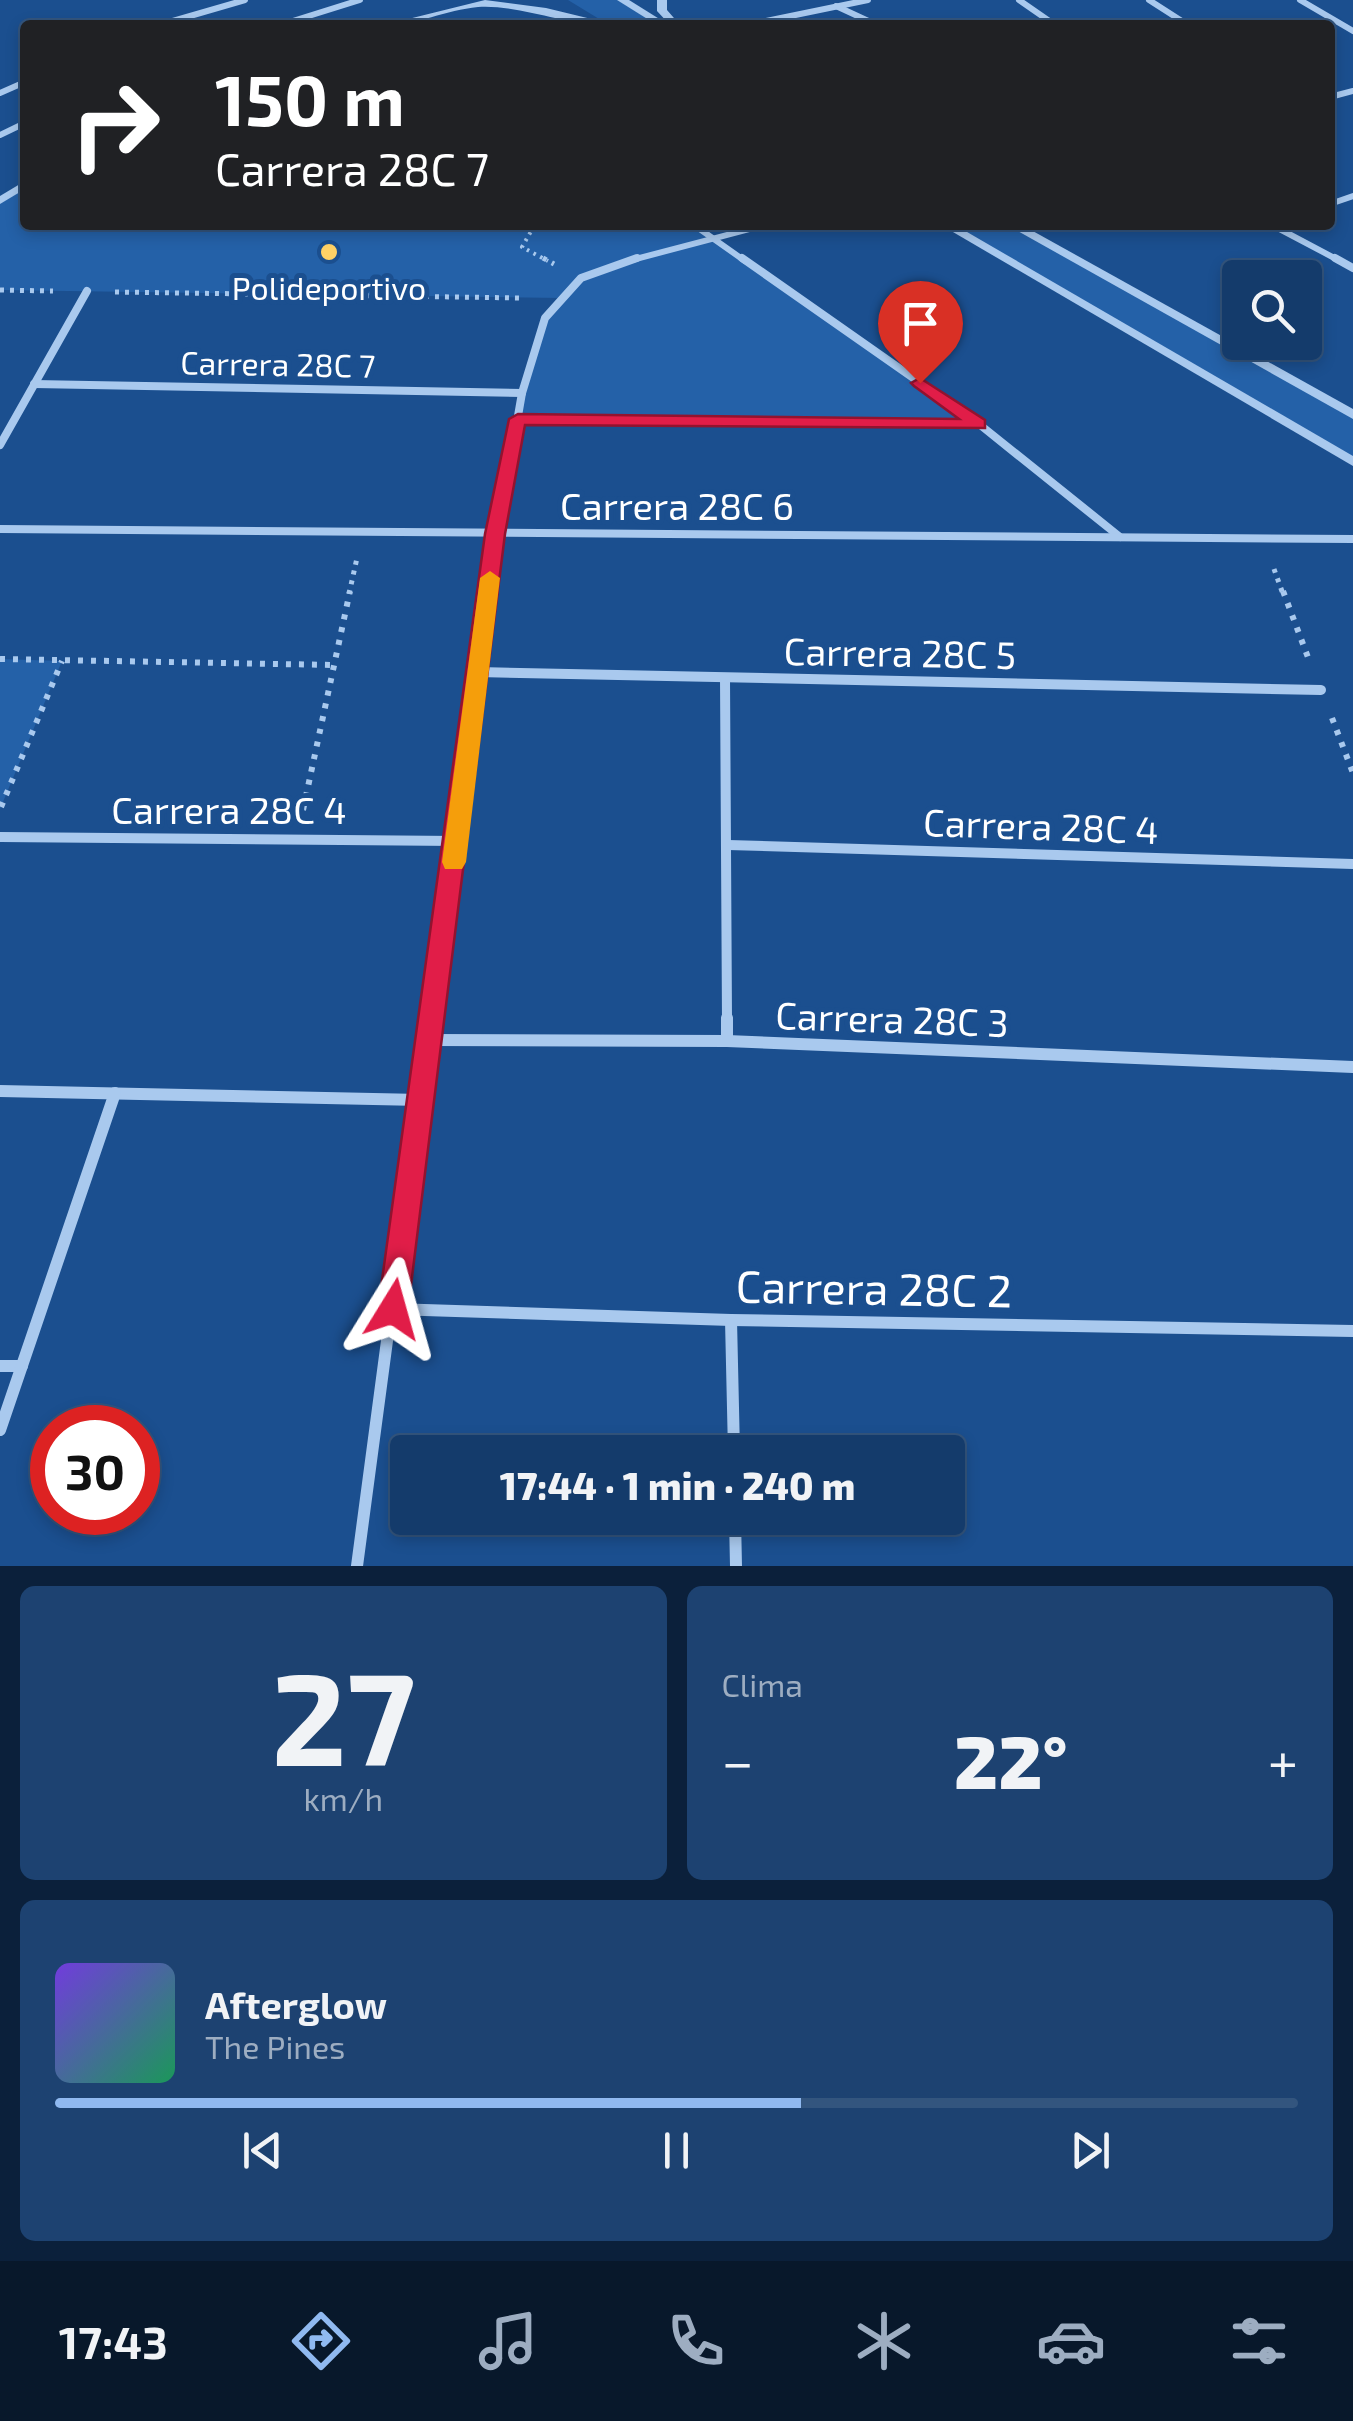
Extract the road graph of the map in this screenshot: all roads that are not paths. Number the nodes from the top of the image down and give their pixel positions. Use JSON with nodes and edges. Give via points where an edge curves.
{"nodes":[{"id":1,"x":245,"y":0,"type":"edge"},
{"id":2,"x":360,"y":0,"type":"edge"},
{"id":3,"x":504,"y":0,"type":"edge"},
{"id":4,"x":568,"y":0,"type":"edge"},
{"id":5,"x":622,"y":0,"type":"edge"},
{"id":6,"x":868,"y":0,"type":"edge"},
{"id":7,"x":1020,"y":0,"type":"edge"},
{"id":8,"x":1149,"y":0,"type":"edge"},
{"id":9,"x":1300,"y":0,"type":"edge"},
{"id":10,"x":476,"y":4,"type":"junction"},
{"id":11,"x":835,"y":5,"type":"junction"},
{"id":12,"x":176,"y":20,"type":"edge"},
{"id":13,"x":296,"y":20,"type":"edge"},
{"id":14,"x":411,"y":20,"type":"edge"},
{"id":15,"x":590,"y":20,"type":"edge"},
{"id":16,"x":601,"y":20,"type":"edge"},
{"id":17,"x":656,"y":20,"type":"edge"},
{"id":18,"x":769,"y":20,"type":"edge"},
{"id":19,"x":866,"y":20,"type":"edge"},
{"id":20,"x":1048,"y":20,"type":"edge"},
{"id":21,"x":1180,"y":20,"type":"edge"},
{"id":22,"x":1334,"y":20,"type":"edge"},
{"id":23,"x":702,"y":230,"type":"edge"},
{"id":24,"x":743,"y":230,"type":"edge"},
{"id":25,"x":957,"y":230,"type":"edge"},
{"id":26,"x":1022,"y":230,"type":"edge"},
{"id":27,"x":1281,"y":230,"type":"edge"},
{"id":28,"x":712,"y":237,"type":"junction"},
{"id":29,"x":1353,"y":268,"type":"edge"},
{"id":30,"x":87,"y":291,"type":"road end"},
{"id":31,"x":34,"y":384,"type":"junction"},
{"id":32,"x":522,"y":393,"type":"junction"},
{"id":33,"x":1353,"y":415,"type":"edge"},
{"id":34,"x":518,"y":419,"type":"junction"},
{"id":35,"x":979,"y":424,"type":"junction"},
{"id":36,"x":0,"y":445,"type":"edge"},
{"id":37,"x":1353,"y":462,"type":"edge"},
{"id":38,"x":0,"y":529,"type":"edge"},
{"id":39,"x":495,"y":534,"type":"junction"},
{"id":40,"x":1121,"y":538,"type":"junction"},
{"id":41,"x":1353,"y":539,"type":"edge"},
{"id":42,"x":478,"y":672,"type":"junction"},
{"id":43,"x":725,"y":678,"type":"junction"},
{"id":44,"x":1322,"y":690,"type":"dead end"},
{"id":45,"x":0,"y":837,"type":"edge"},
{"id":46,"x":457,"y":841,"type":"junction"},
{"id":47,"x":728,"y":845,"type":"junction"},
{"id":48,"x":1353,"y":864,"type":"edge"},
{"id":49,"x":428,"y":1040,"type":"junction"},
{"id":50,"x":727,"y":1041,"type":"junction"},
{"id":51,"x":1353,"y":1067,"type":"edge"},
{"id":52,"x":0,"y":1090,"type":"edge"},
{"id":53,"x":115,"y":1093,"type":"junction"},
{"id":54,"x":421,"y":1100,"type":"junction"},
{"id":55,"x":393,"y":1309,"type":"junction"},
{"id":56,"x":731,"y":1320,"type":"junction"},
{"id":57,"x":1353,"y":1332,"type":"edge"},
{"id":58,"x":0,"y":1366,"type":"edge"},
{"id":59,"x":22,"y":1366,"type":"junction"},
{"id":60,"x":0,"y":1430,"type":"edge"},
{"id":61,"x":734,"y":1435,"type":"edge"},
{"id":62,"x":735,"y":1535,"type":"edge"},
{"id":63,"x":357,"y":1566,"type":"edge"},
{"id":64,"x":736,"y":1566,"type":"edge"}],
"edges":[{"from":1,"to":12,"type":"street"},
{"from":2,"to":13,"type":"street"},
{"from":3,"to":10,"type":"street"},
{"from":4,"to":16,"type":"street"},
{"from":5,"to":17,"type":"street"},
{"from":6,"to":11,"type":"street"},
{"from":7,"to":20,"type":"street"},
{"from":8,"to":21,"type":"street"},
{"from":9,"to":22,"type":"street"},
{"from":10,"to":14,"type":"street"},
{"from":10,"to":15,"type":"street"},
{"from":11,"to":18,"type":"street"},
{"from":11,"to":19,"type":"street"},
{"from":23,"to":28,"type":"street"},
{"from":24,"to":28,"type":"street"},
{"from":25,"to":37,"type":"street"},
{"from":26,"to":33,"type":"street"},
{"from":27,"to":29,"type":"street"},
{"from":28,"to":32,"type":"street","via":[[582,278],[545,318]]},
{"from":28,"to":35,"type":"street"},
{"from":30,"to":31,"type":"street"},
{"from":31,"to":32,"type":"street","name":"Carrera 28C 7"},
{"from":31,"to":36,"type":"street"},
{"from":32,"to":34,"type":"street"},
{"from":34,"to":35,"type":"street"},
{"from":34,"to":39,"type":"street"},
{"from":35,"to":40,"type":"street"},
{"from":38,"to":39,"type":"street","name":"Carrera 28C 6"},
{"from":39,"to":40,"type":"street","name":"Carrera 28C 6"},
{"from":39,"to":42,"type":"street"},
{"from":40,"to":41,"type":"street","name":"Carrera 28C 6"},
{"from":42,"to":43,"type":"street","name":"Carrera 28C 5"},
{"from":42,"to":46,"type":"street"},
{"from":43,"to":44,"type":"street","name":"Carrera 28C 5"},
{"from":43,"to":47,"type":"street"},
{"from":45,"to":46,"type":"street","name":"Carrera 28C 4"},
{"from":46,"to":49,"type":"street"},
{"from":47,"to":48,"type":"street","name":"Carrera 28C 4"},
{"from":47,"to":50,"type":"street"},
{"from":49,"to":50,"type":"street","name":"Carrera 28C 3"},
{"from":49,"to":54,"type":"street"},
{"from":50,"to":51,"type":"street","name":"Carrera 28C 3"},
{"from":52,"to":53,"type":"street"},
{"from":53,"to":54,"type":"street"},
{"from":53,"to":59,"type":"street"},
{"from":54,"to":55,"type":"street"},
{"from":55,"to":56,"type":"street","name":"Carrera 28C 2"},
{"from":55,"to":63,"type":"street"},
{"from":56,"to":57,"type":"street","name":"Carrera 28C 2"},
{"from":56,"to":61,"type":"street"},
{"from":58,"to":59,"type":"street"},
{"from":59,"to":60,"type":"street"},
{"from":62,"to":64,"type":"street"}]}
